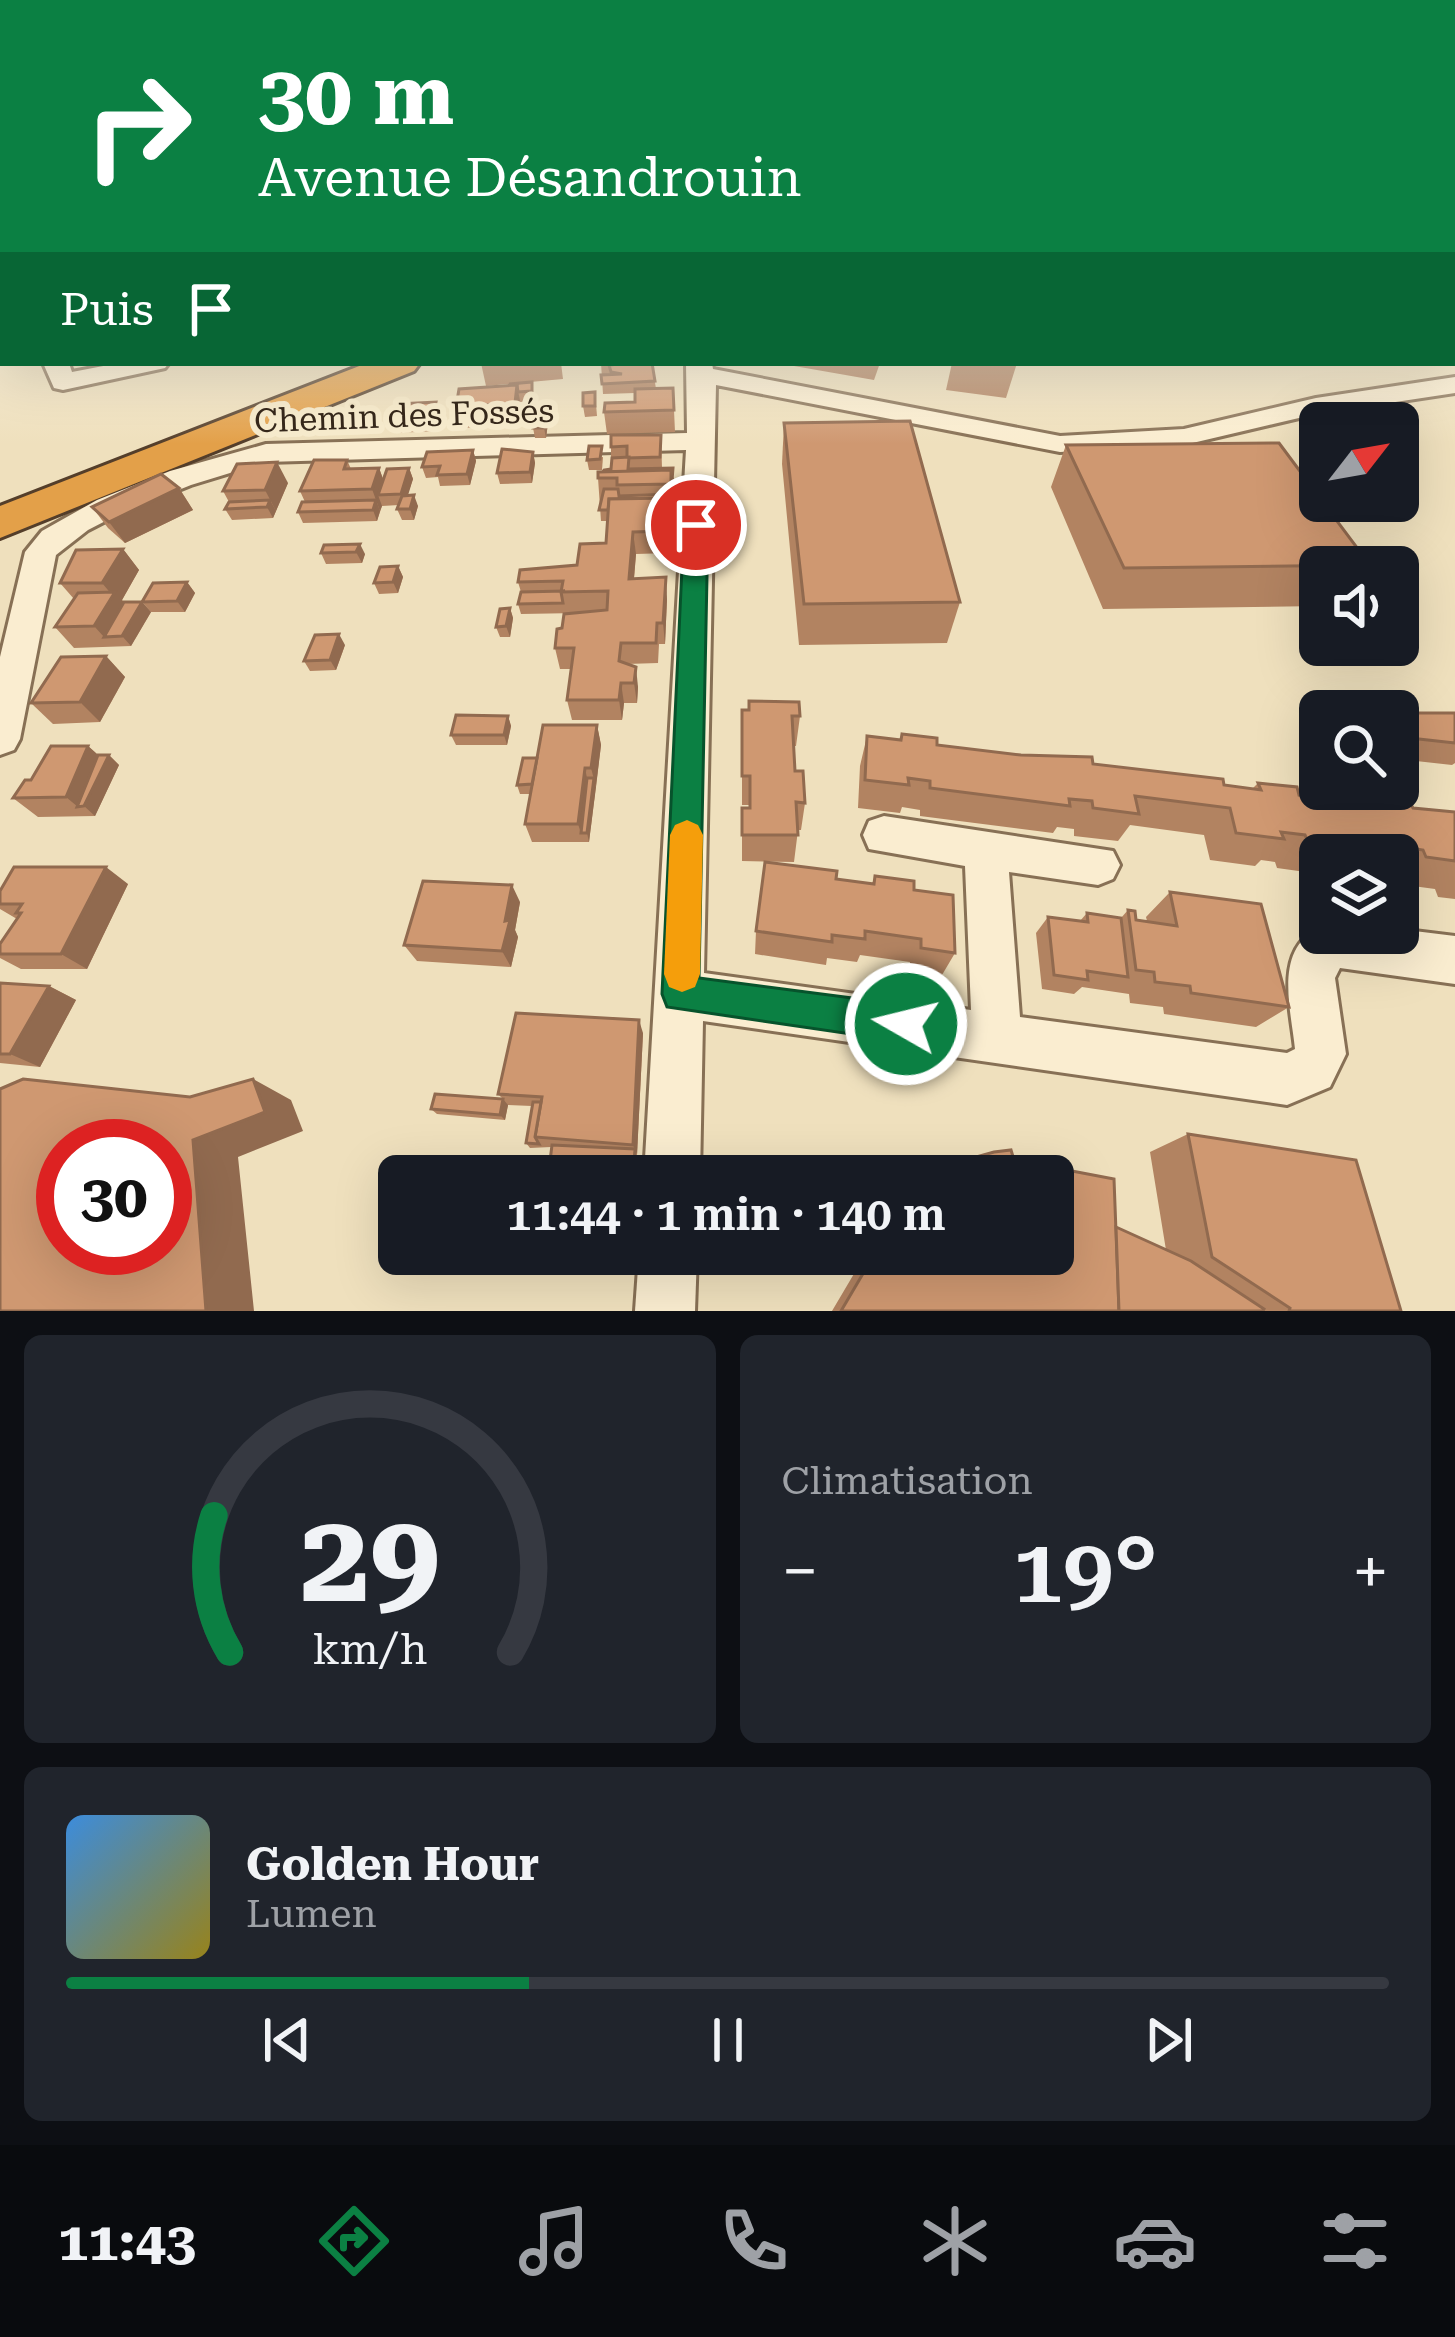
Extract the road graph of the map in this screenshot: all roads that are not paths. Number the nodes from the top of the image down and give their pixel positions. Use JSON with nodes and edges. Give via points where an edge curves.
{"nodes":[{"id":1,"x":127,"y":366,"type":"edge"},
{"id":2,"x":329,"y":366,"type":"edge"},
{"id":3,"x":393,"y":366,"type":"edge"},
{"id":4,"x":700,"y":369,"type":"edge"},
{"id":5,"x":59,"y":373,"type":"edge"},
{"id":6,"x":1455,"y":385,"type":"edge"},
{"id":7,"x":699,"y":441,"type":"junction"},
{"id":8,"x":0,"y":493,"type":"edge"},
{"id":9,"x":0,"y":523,"type":"edge"},
{"id":10,"x":0,"y":739,"type":"edge"},
{"id":11,"x":884,"y":835,"type":"dead end"},
{"id":12,"x":986,"y":849,"type":"junction"},
{"id":13,"x":1098,"y":865,"type":"dead end"},
{"id":14,"x":1455,"y":960,"type":"edge"},
{"id":15,"x":680,"y":994,"type":"junction"},
{"id":16,"x":998,"y":1036,"type":"junction"},
{"id":17,"x":673,"y":1155,"type":"edge"},
{"id":18,"x":667,"y":1275,"type":"edge"},
{"id":19,"x":665,"y":1311,"type":"edge"}],
"edges":[{"from":1,"to":5,"type":"street"},
{"from":2,"to":8,"type":"highway"},
{"from":3,"to":9,"type":"highway"},
{"from":4,"to":6,"type":"street","via":[[1060,444],[1184,437]]},
{"from":4,"to":7,"type":"street"},
{"from":7,"to":10,"type":"street","name":"Chemin des Fossés","via":[[266,453],[73,524],[41,552]]},
{"from":7,"to":15,"type":"street"},
{"from":11,"to":12,"type":"street"},
{"from":12,"to":13,"type":"street"},
{"from":12,"to":16,"type":"street"},
{"from":14,"to":16,"type":"street","via":[[1327,946],[1311,977],[1322,1054],[1312,1069],[1287,1078]]},
{"from":15,"to":16,"type":"street"},
{"from":15,"to":17,"type":"street"},
{"from":18,"to":19,"type":"street"}]}
